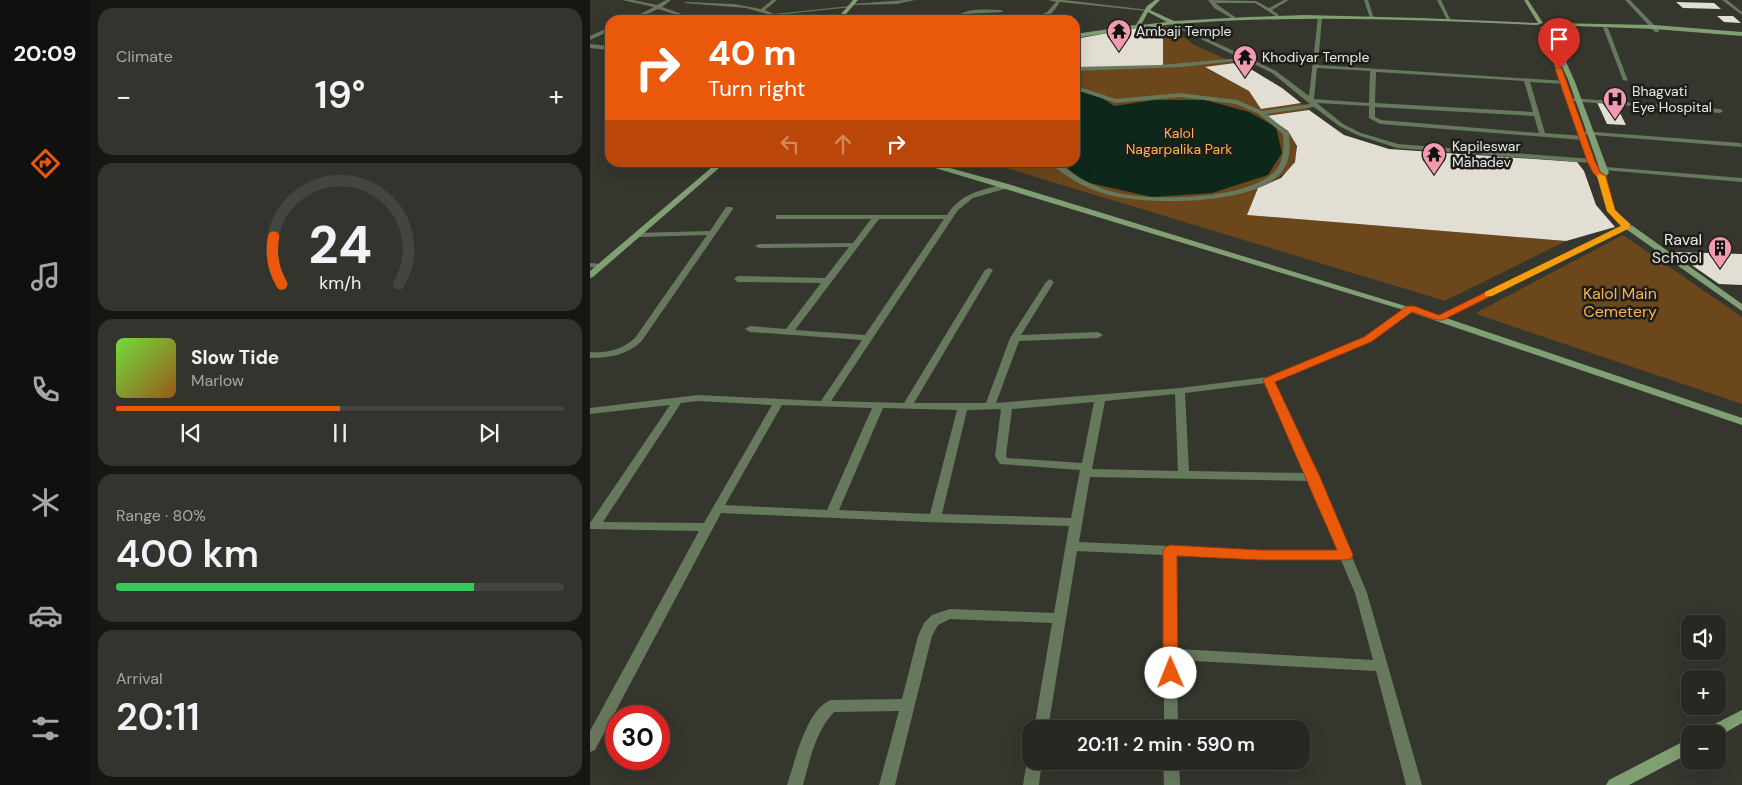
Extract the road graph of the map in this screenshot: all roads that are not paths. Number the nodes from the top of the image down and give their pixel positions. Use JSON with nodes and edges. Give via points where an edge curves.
{"nodes":[{"id":1,"x":624,"y":0,"type":"edge"},
{"id":2,"x":669,"y":0,"type":"edge"},
{"id":3,"x":737,"y":0,"type":"edge"},
{"id":4,"x":775,"y":0,"type":"edge"},
{"id":5,"x":913,"y":0,"type":"edge"},
{"id":6,"x":1050,"y":0,"type":"edge"},
{"id":7,"x":1158,"y":0,"type":"edge"},
{"id":8,"x":1210,"y":0,"type":"edge"},
{"id":9,"x":1287,"y":0,"type":"edge"},
{"id":10,"x":1366,"y":0,"type":"edge"},
{"id":11,"x":1439,"y":0,"type":"edge"},
{"id":12,"x":1526,"y":0,"type":"edge"},
{"id":13,"x":1627,"y":0,"type":"edge"},
{"id":14,"x":1724,"y":0,"type":"edge"},
{"id":15,"x":1059,"y":1,"type":"edge"},
{"id":16,"x":686,"y":4,"type":"dead end"},
{"id":17,"x":853,"y":4,"type":"edge"},
{"id":18,"x":727,"y":6,"type":"junction"},
{"id":19,"x":657,"y":7,"type":"junction"},
{"id":20,"x":762,"y":10,"type":"junction"},
{"id":21,"x":1147,"y":10,"type":"junction"},
{"id":22,"x":1268,"y":10,"type":"junction"},
{"id":23,"x":1002,"y":11,"type":"dead end"},
{"id":24,"x":773,"y":14,"type":"joint"},
{"id":25,"x":1742,"y":14,"type":"edge"},
{"id":26,"x":641,"y":15,"type":"edge"},
{"id":27,"x":685,"y":15,"type":"edge"},
{"id":28,"x":842,"y":15,"type":"edge"},
{"id":29,"x":962,"y":15,"type":"edge"},
{"id":30,"x":1044,"y":15,"type":"edge"},
{"id":31,"x":1277,"y":16,"type":"junction"},
{"id":32,"x":1233,"y":18,"type":"junction"},
{"id":33,"x":1319,"y":18,"type":"junction"},
{"id":34,"x":1372,"y":18,"type":"junction"},
{"id":35,"x":1449,"y":20,"type":"junction"},
{"id":36,"x":1191,"y":22,"type":"junction"},
{"id":37,"x":1174,"y":24,"type":"junction"},
{"id":38,"x":1544,"y":25,"type":"junction"},
{"id":39,"x":1138,"y":26,"type":"junction"},
{"id":40,"x":1605,"y":28,"type":"junction"},
{"id":41,"x":1656,"y":29,"type":"junction"},
{"id":42,"x":605,"y":31,"type":"edge"},
{"id":43,"x":1080,"y":35,"type":"edge"},
{"id":44,"x":1742,"y":36,"type":"edge"},
{"id":45,"x":590,"y":38,"type":"edge"},
{"id":46,"x":590,"y":46,"type":"edge"},
{"id":47,"x":605,"y":48,"type":"edge"},
{"id":48,"x":1245,"y":59,"type":"junction"},
{"id":49,"x":1314,"y":66,"type":"junction"},
{"id":50,"x":1080,"y":69,"type":"edge"},
{"id":51,"x":1373,"y":70,"type":"junction"},
{"id":52,"x":1526,"y":79,"type":"junction"},
{"id":53,"x":1626,"y":80,"type":"dead end"},
{"id":54,"x":1564,"y":82,"type":"junction"},
{"id":55,"x":1080,"y":90,"type":"edge"},
{"id":56,"x":1570,"y":100,"type":"junction"},
{"id":57,"x":1579,"y":101,"type":"junction"},
{"id":58,"x":1313,"y":103,"type":"junction"},
{"id":59,"x":1372,"y":104,"type":"junction"},
{"id":60,"x":1720,"y":111,"type":"dead end"},
{"id":61,"x":1261,"y":113,"type":"junction"},
{"id":62,"x":1537,"y":114,"type":"junction"},
{"id":63,"x":1590,"y":134,"type":"junction"},
{"id":64,"x":1543,"y":136,"type":"junction"},
{"id":65,"x":1583,"y":136,"type":"junction"},
{"id":66,"x":1741,"y":145,"type":"edge"},
{"id":67,"x":1592,"y":164,"type":"junction"},
{"id":68,"x":717,"y":167,"type":"edge"},
{"id":69,"x":936,"y":167,"type":"edge"},
{"id":70,"x":1058,"y":167,"type":"edge"},
{"id":71,"x":1602,"y":172,"type":"junction"},
{"id":72,"x":1742,"y":180,"type":"edge"},
{"id":73,"x":1005,"y":186,"type":"junction"},
{"id":74,"x":729,"y":209,"type":"dead end"},
{"id":75,"x":779,"y":217,"type":"dead end"},
{"id":76,"x":877,"y":217,"type":"junction"},
{"id":77,"x":949,"y":217,"type":"junction"},
{"id":78,"x":1627,"y":226,"type":"junction"},
{"id":79,"x":712,"y":233,"type":"junction"},
{"id":80,"x":638,"y":235,"type":"junction"},
{"id":81,"x":855,"y":245,"type":"junction"},
{"id":82,"x":759,"y":246,"type":"dead end"},
{"id":83,"x":590,"y":265,"type":"edge"},
{"id":84,"x":600,"y":266,"type":"junction"},
{"id":85,"x":989,"y":270,"type":"dead end"},
{"id":86,"x":590,"y":275,"type":"edge"},
{"id":87,"x":738,"y":279,"type":"dead end"},
{"id":88,"x":828,"y":281,"type":"junction"},
{"id":89,"x":1050,"y":282,"type":"dead end"},
{"id":90,"x":1742,"y":308,"type":"edge"},
{"id":91,"x":1410,"y":309,"type":"junction"},
{"id":92,"x":1440,"y":318,"type":"junction"},
{"id":93,"x":750,"y":329,"type":"dead end"},
{"id":94,"x":788,"y":332,"type":"junction"},
{"id":95,"x":1098,"y":335,"type":"dead end"},
{"id":96,"x":868,"y":338,"type":"junction"},
{"id":97,"x":1015,"y":338,"type":"junction"},
{"id":98,"x":590,"y":355,"type":"edge"},
{"id":99,"x":1269,"y":380,"type":"junction"},
{"id":100,"x":1180,"y":391,"type":"junction"},
{"id":101,"x":1100,"y":398,"type":"junction"},
{"id":102,"x":678,"y":400,"type":"junction"},
{"id":103,"x":779,"y":402,"type":"junction"},
{"id":104,"x":824,"y":404,"type":"junction"},
{"id":105,"x":990,"y":405,"type":"junction"},
{"id":106,"x":878,"y":406,"type":"junction"},
{"id":107,"x":907,"y":406,"type":"junction"},
{"id":108,"x":1007,"y":406,"type":"junction"},
{"id":109,"x":963,"y":407,"type":"junction"},
{"id":110,"x":590,"y":411,"type":"edge"},
{"id":111,"x":1742,"y":422,"type":"edge"},
{"id":112,"x":1086,"y":470,"type":"junction"},
{"id":113,"x":1184,"y":475,"type":"junction"},
{"id":114,"x":1313,"y":477,"type":"junction"},
{"id":115,"x":718,"y":509,"type":"junction"},
{"id":116,"x":831,"y":514,"type":"junction"},
{"id":117,"x":935,"y":518,"type":"junction"},
{"id":118,"x":1076,"y":522,"type":"junction"},
{"id":119,"x":707,"y":527,"type":"junction"},
{"id":120,"x":592,"y":529,"type":"edge"},
{"id":121,"x":1072,"y":546,"type":"junction"},
{"id":122,"x":1170,"y":551,"type":"junction"},
{"id":123,"x":1346,"y":555,"type":"junction"},
{"id":124,"x":1059,"y":618,"type":"junction"},
{"id":125,"x":1170,"y":654,"type":"junction"},
{"id":126,"x":1381,"y":666,"type":"junction"},
{"id":127,"x":908,"y":705,"type":"junction"},
{"id":128,"x":1742,"y":716,"type":"edge"},
{"id":129,"x":1042,"y":720,"type":"edge"},
{"id":130,"x":1171,"y":720,"type":"edge"},
{"id":131,"x":1726,"y":725,"type":"edge"},
{"id":132,"x":590,"y":745,"type":"edge"},
{"id":133,"x":1681,"y":750,"type":"edge"},
{"id":134,"x":1034,"y":770,"type":"edge"},
{"id":135,"x":1171,"y":770,"type":"edge"},
{"id":136,"x":795,"y":785,"type":"edge"},
{"id":137,"x":887,"y":785,"type":"edge"},
{"id":138,"x":1031,"y":785,"type":"edge"},
{"id":139,"x":1172,"y":785,"type":"edge"},
{"id":140,"x":1414,"y":785,"type":"edge"},
{"id":141,"x":1614,"y":785,"type":"edge"}],
"edges":[{"from":1,"to":19,"type":"street"},
{"from":2,"to":19,"type":"street"},
{"from":3,"to":18,"type":"street"},
{"from":4,"to":20,"type":"street"},
{"from":5,"to":17,"type":"street"},
{"from":6,"to":15,"type":"street"},
{"from":7,"to":21,"type":"street"},
{"from":8,"to":22,"type":"street","via":[[1253,1]]},
{"from":8,"to":32,"type":"street"},
{"from":9,"to":22,"type":"street"},
{"from":10,"to":34,"type":"street"},
{"from":11,"to":35,"type":"street"},
{"from":12,"to":38,"type":"street"},
{"from":13,"to":41,"type":"street"},
{"from":14,"to":25,"type":"street"},
{"from":15,"to":21,"type":"street"},
{"from":15,"to":30,"type":"street"},
{"from":16,"to":18,"type":"street"},
{"from":17,"to":24,"type":"street"},
{"from":17,"to":28,"type":"street"},
{"from":18,"to":20,"type":"street"},
{"from":19,"to":26,"type":"street"},
{"from":19,"to":27,"type":"street"},
{"from":20,"to":24,"type":"street"},
{"from":21,"to":37,"type":"street"},
{"from":21,"to":39,"type":"street"},
{"from":22,"to":31,"type":"street"},
{"from":23,"to":29,"type":"street"},
{"from":31,"to":32,"type":"street"},
{"from":31,"to":33,"type":"street"},
{"from":32,"to":36,"type":"street"},
{"from":33,"to":34,"type":"street"},
{"from":33,"to":36,"type":"street"},
{"from":33,"to":38,"type":"street"},
{"from":33,"to":49,"type":"street"},
{"from":34,"to":35,"type":"street"},
{"from":35,"to":38,"type":"street"},
{"from":36,"to":37,"type":"street"},
{"from":37,"to":39,"type":"street"},
{"from":37,"to":48,"type":"street"},
{"from":38,"to":40,"type":"street"},
{"from":38,"to":41,"type":"street"},
{"from":38,"to":54,"type":"street"},
{"from":38,"to":57,"type":"street"},
{"from":39,"to":43,"type":"street"},
{"from":40,"to":41,"type":"street"},
{"from":40,"to":53,"type":"street"},
{"from":41,"to":44,"type":"street"},
{"from":42,"to":45,"type":"street"},
{"from":46,"to":47,"type":"street"},
{"from":48,"to":50,"type":"street","via":[[1168,68]]},
{"from":48,"to":58,"type":"street","via":[[1274,72]]},
{"from":49,"to":51,"type":"street"},
{"from":49,"to":58,"type":"street"},
{"from":51,"to":52,"type":"street"},
{"from":51,"to":59,"type":"street"},
{"from":52,"to":54,"type":"street"},
{"from":52,"to":62,"type":"street"},
{"from":54,"to":56,"type":"street"},
{"from":55,"to":61,"type":"street","via":[[1116,101],[1180,96],[1208,98],[1237,102]]},
{"from":56,"to":57,"type":"street"},
{"from":56,"to":65,"type":"street"},
{"from":57,"to":60,"type":"street"},
{"from":57,"to":63,"type":"street"},
{"from":58,"to":59,"type":"street"},
{"from":58,"to":61,"type":"street"},
{"from":58,"to":67,"type":"street","via":[[1348,130],[1397,146]]},
{"from":59,"to":62,"type":"street"},
{"from":59,"to":64,"type":"street","via":[[1372,118],[1385,123]]},
{"from":61,"to":70,"type":"street","via":[[1286,133],[1288,155],[1276,175],[1249,188],[1218,197],[1157,201],[1110,194],[1075,180]]},
{"from":62,"to":64,"type":"street"},
{"from":63,"to":65,"type":"street"},
{"from":63,"to":66,"type":"street"},
{"from":63,"to":71,"type":"street"},
{"from":64,"to":65,"type":"street"},
{"from":65,"to":67,"type":"street"},
{"from":67,"to":71,"type":"street"},
{"from":68,"to":80,"type":"street"},
{"from":69,"to":73,"type":"street"},
{"from":71,"to":72,"type":"street"},
{"from":71,"to":78,"type":"street","via":[[1611,211]]},
{"from":73,"to":77,"type":"street","via":[[970,196]]},
{"from":73,"to":91,"type":"street"},
{"from":74,"to":79,"type":"street"},
{"from":75,"to":76,"type":"street"},
{"from":76,"to":77,"type":"street"},
{"from":76,"to":81,"type":"street"},
{"from":77,"to":96,"type":"street"},
{"from":78,"to":90,"type":"street"},
{"from":78,"to":92,"type":"street"},
{"from":79,"to":80,"type":"street"},
{"from":79,"to":98,"type":"street","via":[[638,340],[617,354]]},
{"from":80,"to":84,"type":"street"},
{"from":81,"to":82,"type":"street"},
{"from":81,"to":88,"type":"street"},
{"from":83,"to":84,"type":"street"},
{"from":84,"to":86,"type":"street"},
{"from":85,"to":107,"type":"street"},
{"from":87,"to":88,"type":"street"},
{"from":88,"to":94,"type":"street"},
{"from":89,"to":97,"type":"street"},
{"from":91,"to":92,"type":"street"},
{"from":91,"to":99,"type":"street","via":[[1368,340]]},
{"from":92,"to":111,"type":"street"},
{"from":93,"to":94,"type":"street"},
{"from":94,"to":96,"type":"street"},
{"from":95,"to":97,"type":"street"},
{"from":96,"to":104,"type":"street"},
{"from":97,"to":105,"type":"street"},
{"from":99,"to":100,"type":"street"},
{"from":99,"to":114,"type":"street"},
{"from":100,"to":101,"type":"street"},
{"from":100,"to":113,"type":"street"},
{"from":101,"to":108,"type":"street"},
{"from":101,"to":112,"type":"street"},
{"from":102,"to":103,"type":"street"},
{"from":102,"to":110,"type":"street"},
{"from":102,"to":120,"type":"street"},
{"from":103,"to":104,"type":"street"},
{"from":103,"to":115,"type":"street"},
{"from":104,"to":106,"type":"street"},
{"from":105,"to":108,"type":"street"},
{"from":105,"to":109,"type":"street"},
{"from":106,"to":107,"type":"street"},
{"from":106,"to":116,"type":"street"},
{"from":107,"to":109,"type":"street"},
{"from":108,"to":112,"type":"street","via":[[1000,456],[1004,461]]},
{"from":109,"to":117,"type":"street"},
{"from":112,"to":113,"type":"street"},
{"from":112,"to":118,"type":"street"},
{"from":113,"to":114,"type":"street"},
{"from":114,"to":123,"type":"street"},
{"from":115,"to":116,"type":"street"},
{"from":115,"to":119,"type":"street"},
{"from":116,"to":117,"type":"street"},
{"from":117,"to":118,"type":"street"},
{"from":118,"to":121,"type":"street"},
{"from":119,"to":120,"type":"street"},
{"from":119,"to":132,"type":"street"},
{"from":121,"to":122,"type":"street"},
{"from":121,"to":124,"type":"street"},
{"from":122,"to":123,"type":"street"},
{"from":122,"to":125,"type":"street"},
{"from":123,"to":126,"type":"street","via":[[1361,593]]},
{"from":124,"to":127,"type":"street","via":[[937,616],[925,636]]},
{"from":124,"to":129,"type":"street"},
{"from":125,"to":126,"type":"street"},
{"from":125,"to":130,"type":"street"},
{"from":126,"to":140,"type":"street"},
{"from":127,"to":136,"type":"street","via":[[831,706],[817,722]]},
{"from":127,"to":137,"type":"street"},
{"from":128,"to":131,"type":"street"},
{"from":133,"to":141,"type":"street"},
{"from":134,"to":138,"type":"street"},
{"from":135,"to":139,"type":"street"}]}
